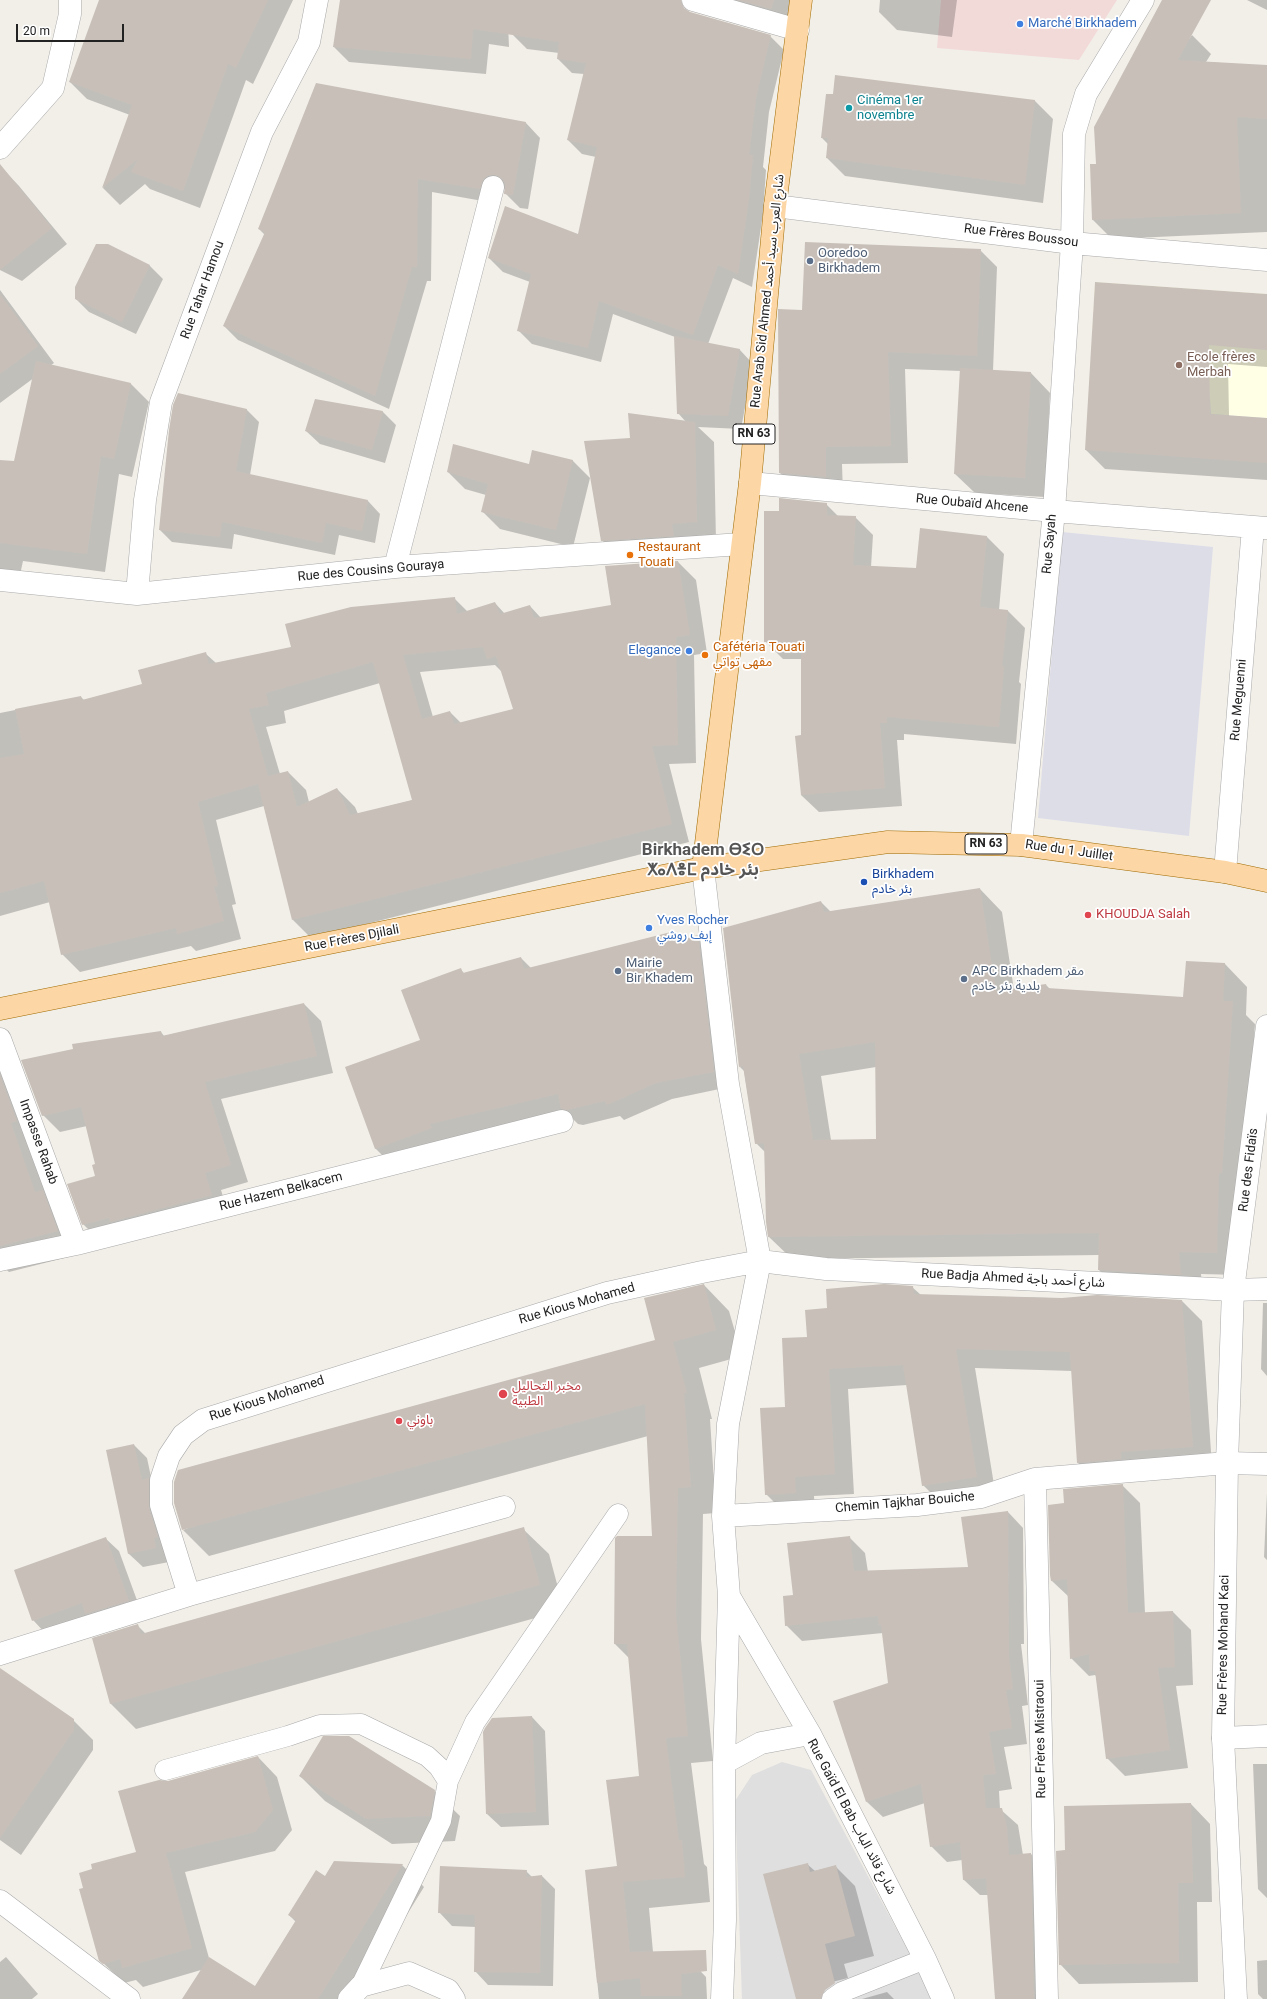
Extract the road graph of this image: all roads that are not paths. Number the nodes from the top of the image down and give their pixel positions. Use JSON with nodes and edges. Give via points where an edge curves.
{"nodes":[{"id":1,"x":70,"y":0,"type":"edge"},
{"id":2,"x":317,"y":0,"type":"edge"},
{"id":3,"x":693,"y":0,"type":"edge"},
{"id":4,"x":801,"y":0,"type":"edge"},
{"id":5,"x":1143,"y":0,"type":"edge"},
{"id":6,"x":798,"y":30,"type":"junction"},
{"id":7,"x":0,"y":148,"type":"edge"},
{"id":8,"x":493,"y":187,"type":"dead end"},
{"id":9,"x":775,"y":206,"type":"junction"},
{"id":10,"x":1072,"y":243,"type":"junction"},
{"id":11,"x":1267,"y":260,"type":"edge"},
{"id":12,"x":750,"y":483,"type":"junction"},
{"id":13,"x":1054,"y":511,"type":"junction"},
{"id":14,"x":1260,"y":528,"type":"edge"},
{"id":15,"x":742,"y":544,"type":"junction"},
{"id":16,"x":395,"y":568,"type":"junction"},
{"id":17,"x":0,"y":580,"type":"edge"},
{"id":18,"x":137,"y":594,"type":"junction"},
{"id":19,"x":1021,"y":844,"type":"junction"},
{"id":20,"x":703,"y":868,"type":"junction"},
{"id":21,"x":1225,"y":872,"type":"junction"},
{"id":22,"x":1267,"y":880,"type":"edge"},
{"id":23,"x":0,"y":1009,"type":"edge"},
{"id":24,"x":1267,"y":1026,"type":"edge"},
{"id":25,"x":0,"y":1039,"type":"edge"},
{"id":26,"x":562,"y":1121,"type":"dead end"},
{"id":27,"x":76,"y":1244,"type":"junction"},
{"id":28,"x":0,"y":1260,"type":"edge"},
{"id":29,"x":760,"y":1261,"type":"junction"},
{"id":30,"x":1267,"y":1289,"type":"edge"},
{"id":31,"x":1233,"y":1290,"type":"junction"},
{"id":32,"x":1227,"y":1463,"type":"junction"},
{"id":33,"x":1267,"y":1464,"type":"edge"},
{"id":34,"x":1035,"y":1479,"type":"junction"},
{"id":35,"x":504,"y":1507,"type":"dead end"},
{"id":36,"x":618,"y":1514,"type":"dead end"},
{"id":37,"x":723,"y":1516,"type":"junction"},
{"id":38,"x":189,"y":1595,"type":"junction"},
{"id":39,"x":729,"y":1596,"type":"junction"},
{"id":40,"x":0,"y":1654,"type":"edge"},
{"id":41,"x":810,"y":1734,"type":"junction"},
{"id":42,"x":1267,"y":1736,"type":"edge"},
{"id":43,"x":1223,"y":1738,"type":"junction"},
{"id":44,"x":724,"y":1762,"type":"junction"},
{"id":45,"x":165,"y":1770,"type":"dead end"},
{"id":46,"x":448,"y":1781,"type":"junction"},
{"id":47,"x":0,"y":1901,"type":"edge"},
{"id":48,"x":925,"y":1959,"type":"junction"},
{"id":49,"x":355,"y":1993,"type":"edge"},
{"id":50,"x":129,"y":1999,"type":"edge"},
{"id":51,"x":454,"y":1999,"type":"edge"},
{"id":52,"x":722,"y":1999,"type":"edge"},
{"id":53,"x":832,"y":1999,"type":"edge"},
{"id":54,"x":943,"y":1999,"type":"edge"},
{"id":55,"x":1047,"y":1999,"type":"edge"},
{"id":56,"x":1236,"y":1999,"type":"edge"}],
"edges":[{"from":1,"to":7,"type":"street","via":[[70,14],[53,88]]},
{"from":2,"to":18,"type":"street","name":"Rue Tahar Hamou","via":[[309,42],[262,132],[161,402],[145,500]]},
{"from":3,"to":6,"type":"street"},
{"from":4,"to":6,"type":"main road","name":"Rue Arab Sid Ahmed شارع العرب سيد أحمد","number":"RN 63"},
{"from":5,"to":10,"type":"street","name":"Rue Sayah","via":[[1086,94],[1074,134]]},
{"from":6,"to":9,"type":"main road","name":"Rue Arab Sid Ahmed شارع العرب سيد أحمد","number":"RN 63"},
{"from":8,"to":16,"type":"street"},
{"from":9,"to":10,"type":"street","name":"Rue Frères Boussou"},
{"from":9,"to":12,"type":"main road","name":"Rue Arab Sid Ahmed شارع العرب سيد أحمد","number":"RN 63"},
{"from":10,"to":11,"type":"street","name":"Rue Frères Boussou"},
{"from":10,"to":13,"type":"street","name":"Rue Sayah"},
{"from":12,"to":13,"type":"street","name":"Rue Oubaïd Ahcene"},
{"from":12,"to":15,"type":"main road","name":"Rue Arab Sid Ahmed شارع العرب سيد أحمد","number":"RN 63"},
{"from":13,"to":14,"type":"street","name":"Rue Oubaïd Ahcene"},
{"from":13,"to":19,"type":"street","name":"Rue Sayah"},
{"from":14,"to":21,"type":"street","name":"Rue Meguenni"},
{"from":15,"to":16,"type":"street","name":"Rue des Cousins Gouraya"},
{"from":15,"to":20,"type":"main road","name":"Rue Arab Sid Ahmed شارع العرب سيد أحمد","number":"RN 63"},
{"from":16,"to":18,"type":"street","name":"Rue des Cousins Gouraya"},
{"from":17,"to":18,"type":"street","name":"Rue des Cousins Gouraya"},
{"from":19,"to":20,"type":"main road","name":"Rue du 1 Juillet","number":"RN 63","via":[[888,842]]},
{"from":19,"to":21,"type":"main road","name":"Rue du 1 Juillet","number":"RN 63"},
{"from":20,"to":23,"type":"main road","name":"Rue Frères Djilali"},
{"from":20,"to":29,"type":"street","via":[[728,1084]]},
{"from":21,"to":22,"type":"main road","name":"Rue du 1 Juillet","number":"RN 63"},
{"from":24,"to":31,"type":"street","name":"Rue des Fidaïs"},
{"from":25,"to":27,"type":"street","name":"Impasse Rahab"},
{"from":26,"to":27,"type":"street","name":"Rue Hazem Belkacem"},
{"from":27,"to":28,"type":"street","name":"Rue Hazem Belkacem"},
{"from":29,"to":31,"type":"street","name":"Rue Badja Ahmed شارع أحمد باجة","via":[[834,1270]]},
{"from":29,"to":37,"type":"street","via":[[728,1424]]},
{"from":29,"to":38,"type":"street","name":"Rue Kious Mohamed","via":[[607,1294],[203,1420],[183,1435],[172,1450],[161,1480],[161,1506]]},
{"from":30,"to":31,"type":"street","name":"Rue Badja Ahmed شارع أحمد باجة"},
{"from":31,"to":32,"type":"street","name":"Rue Frères Mohand Kaci"},
{"from":32,"to":33,"type":"street","name":"Chemin Tajkhar Bouiche"},
{"from":32,"to":34,"type":"street","name":"Chemin Tajkhar Bouiche"},
{"from":32,"to":43,"type":"street","name":"Rue Frères Mohand Kaci"},
{"from":34,"to":37,"type":"street","name":"Chemin Tajkhar Bouiche","via":[[981,1497],[939,1502]]},
{"from":34,"to":55,"type":"street","name":"Rue Frères Mistraoui"},
{"from":35,"to":38,"type":"street"},
{"from":36,"to":46,"type":"lane","via":[[475,1722]]},
{"from":37,"to":39,"type":"street"},
{"from":38,"to":40,"type":"street"},
{"from":39,"to":41,"type":"street"},
{"from":39,"to":44,"type":"street"},
{"from":41,"to":44,"type":"street","name":"Rue Gaïd El Bab شارع قائد الباب","via":[[761,1743]]},
{"from":41,"to":48,"type":"street","name":"Rue Gaïd El Bab شارع قائد الباب"},
{"from":42,"to":43,"type":"street"},
{"from":43,"to":56,"type":"street","name":"Rue Frères Mohand Kaci"},
{"from":44,"to":52,"type":"street","via":[[725,1920]]},
{"from":45,"to":46,"type":"lane","via":[[320,1725],[361,1724],[427,1756],[439,1767]]},
{"from":46,"to":49,"type":"lane","via":[[441,1820]]},
{"from":47,"to":50,"type":"street"},
{"from":48,"to":53,"type":"lane","via":[[842,1992]]},
{"from":48,"to":54,"type":"street","name":"Rue Gaïd El Bab شارع قائد الباب"},
{"from":49,"to":51,"type":"street","via":[[409,1973],[448,1990]]}]}
